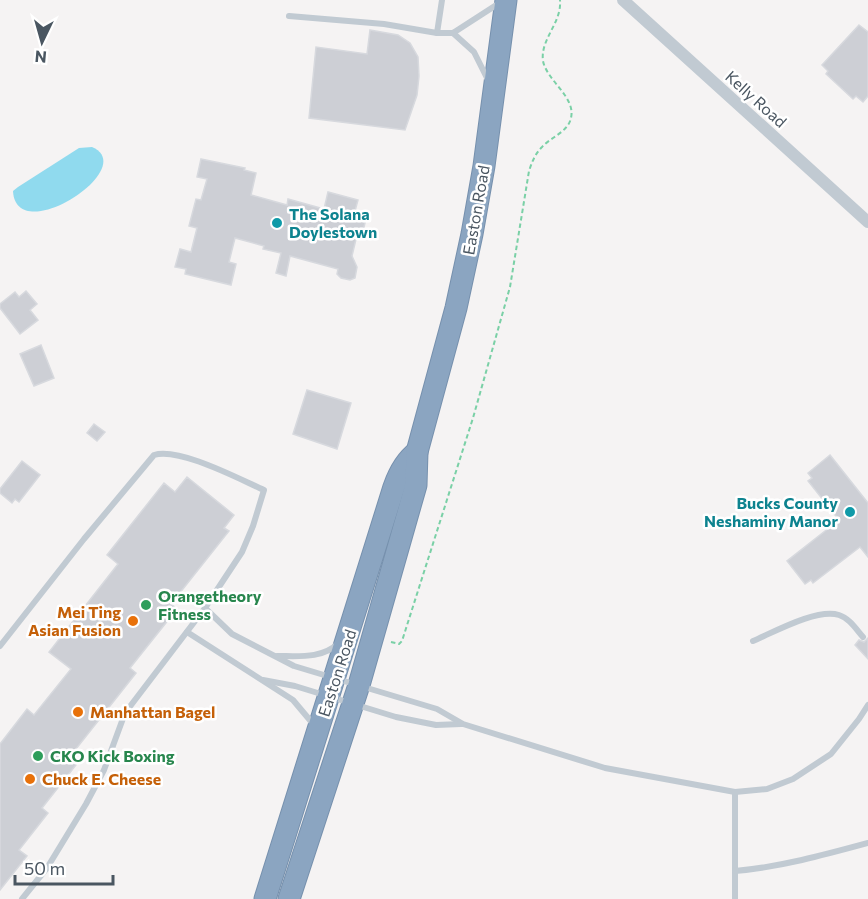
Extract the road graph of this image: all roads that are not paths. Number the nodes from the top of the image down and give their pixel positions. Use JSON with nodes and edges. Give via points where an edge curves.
{"nodes":[{"id":1,"x":442,"y":0,"type":"edge"},
{"id":2,"x":505,"y":0,"type":"edge"},
{"id":3,"x":521,"y":0,"type":"edge"},
{"id":4,"x":623,"y":0,"type":"edge"},
{"id":5,"x":288,"y":16,"type":"dead end"},
{"id":6,"x":437,"y":33,"type":"junction"},
{"id":7,"x":453,"y":33,"type":"junction"},
{"id":8,"x":501,"y":37,"type":"junction"},
{"id":9,"x":494,"y":93,"type":"junction"},
{"id":10,"x":868,"y":222,"type":"edge"},
{"id":11,"x":417,"y":452,"type":"junction"},
{"id":12,"x":206,"y":608,"type":"junction"},
{"id":13,"x":351,"y":628,"type":"junction"},
{"id":14,"x":187,"y":632,"type":"junction"},
{"id":15,"x":863,"y":637,"type":"dead end"},
{"id":16,"x":753,"y":641,"type":"dead end"},
{"id":17,"x":0,"y":646,"type":"edge"},
{"id":18,"x":275,"y":656,"type":"junction"},
{"id":19,"x":263,"y":680,"type":"junction"},
{"id":20,"x":332,"y":688,"type":"junction"},
{"id":21,"x":356,"y":694,"type":"junction"},
{"id":22,"x":868,"y":705,"type":"edge"},
{"id":23,"x":463,"y":724,"type":"junction"},
{"id":24,"x":318,"y":730,"type":"junction"},
{"id":25,"x":735,"y":792,"type":"junction"},
{"id":26,"x":868,"y":843,"type":"edge"},
{"id":27,"x":735,"y":871,"type":"junction"},
{"id":28,"x":22,"y":899,"type":"edge"},
{"id":29,"x":265,"y":899,"type":"edge"},
{"id":30,"x":289,"y":899,"type":"edge"},
{"id":31,"x":735,"y":899,"type":"edge"}],
"edges":[{"from":1,"to":6,"type":"lane"},
{"from":2,"to":7,"type":"lane"},
{"from":2,"to":8,"type":"highway","name":"Easton Road"},
{"from":3,"to":8,"type":"highway"},
{"from":4,"to":10,"type":"street","name":"Kelly Road"},
{"from":5,"to":6,"type":"lane"},
{"from":6,"to":7,"type":"lane"},
{"from":7,"to":9,"type":"lane","via":[[474,52]]},
{"from":8,"to":9,"type":"highway","name":"Easton Road"},
{"from":9,"to":11,"type":"highway","name":"Easton Road","via":[[472,234]]},
{"from":11,"to":13,"type":"highway","name":"Easton Road","via":[[397,480]]},
{"from":11,"to":21,"type":"highway","name":"Easton Road","via":[[416,485]]},
{"from":12,"to":14,"type":"lane"},
{"from":12,"to":17,"type":"lane","via":[[242,552],[264,490],[187,457],[162,452],[154,454],[144,465]]},
{"from":12,"to":18,"type":"lane","via":[[232,634]]},
{"from":13,"to":18,"type":"lane","via":[[336,646],[324,652],[312,656]]},
{"from":13,"to":20,"type":"highway","name":"Easton Road"},
{"from":14,"to":19,"type":"lane"},
{"from":14,"to":28,"type":"lane","via":[[125,713],[104,770],[86,804]]},
{"from":15,"to":16,"type":"lane","via":[[840,615],[827,613]]},
{"from":18,"to":20,"type":"lane"},
{"from":19,"to":20,"type":"lane"},
{"from":19,"to":24,"type":"lane","via":[[293,700]]},
{"from":20,"to":21,"type":"lane"},
{"from":20,"to":21,"type":"lane"},
{"from":20,"to":24,"type":"highway","name":"Easton Road"},
{"from":21,"to":23,"type":"lane","via":[[437,709]]},
{"from":21,"to":23,"type":"lane","via":[[396,717],[436,725]]},
{"from":21,"to":30,"type":"highway","name":"Easton Road"},
{"from":22,"to":25,"type":"lane","via":[[831,754],[793,779],[767,789]]},
{"from":23,"to":25,"type":"lane","via":[[605,768]]},
{"from":24,"to":29,"type":"highway","name":"Easton Road"},
{"from":25,"to":27,"type":"lane"},
{"from":26,"to":27,"type":"lane","via":[[772,867]]},
{"from":27,"to":31,"type":"lane"}]}
